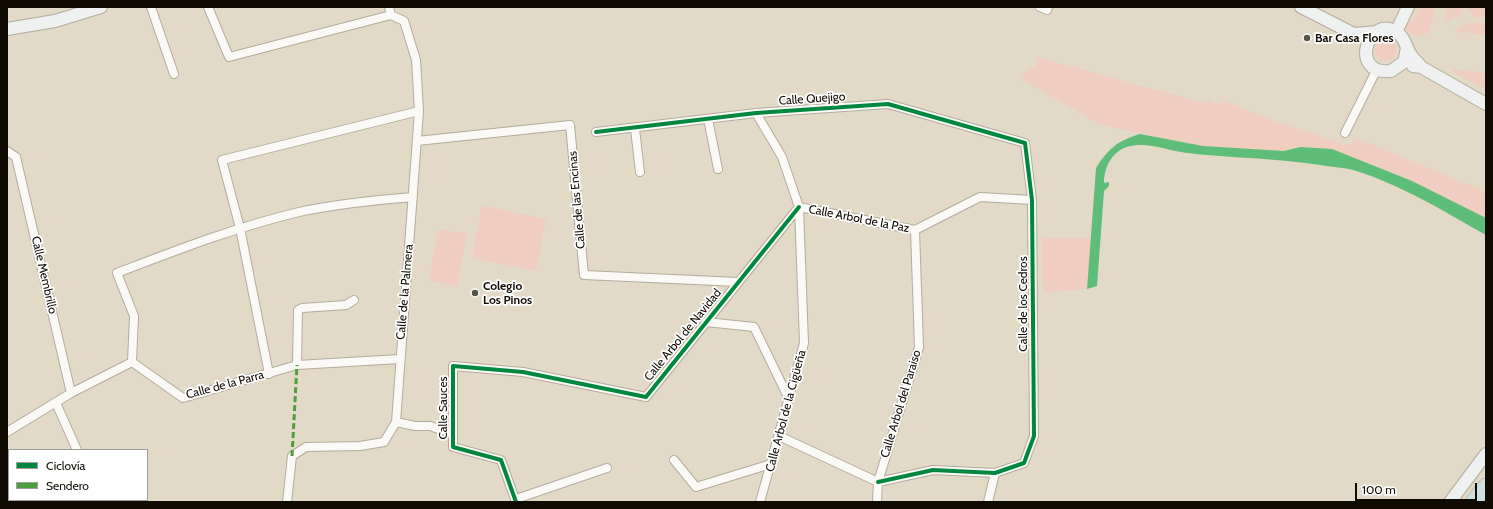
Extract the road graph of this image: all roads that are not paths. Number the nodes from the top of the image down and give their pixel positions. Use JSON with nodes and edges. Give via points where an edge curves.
{"nodes":[{"id":1,"x":101,"y":7,"type":"edge"},
{"id":2,"x":151,"y":7,"type":"edge"},
{"id":3,"x":208,"y":7,"type":"edge"},
{"id":4,"x":1301,"y":7,"type":"edge"},
{"id":5,"x":1408,"y":7,"type":"edge"},
{"id":6,"x":390,"y":11,"type":"edge"},
{"id":7,"x":7,"y":29,"type":"edge"},
{"id":8,"x":1377,"y":32,"type":"junction"},
{"id":9,"x":1396,"y":32,"type":"junction"},
{"id":10,"x":1354,"y":34,"type":"junction"},
{"id":11,"x":1407,"y":48,"type":"junction"},
{"id":12,"x":1366,"y":53,"type":"junction"},
{"id":13,"x":1400,"y":66,"type":"junction"},
{"id":14,"x":1421,"y":67,"type":"junction"},
{"id":15,"x":1377,"y":69,"type":"junction"},
{"id":16,"x":174,"y":74,"type":"dead end"},
{"id":17,"x":1486,"y":104,"type":"edge"},
{"id":18,"x":419,"y":111,"type":"junction"},
{"id":19,"x":756,"y":113,"type":"junction"},
{"id":20,"x":708,"y":119,"type":"junction"},
{"id":21,"x":635,"y":129,"type":"junction"},
{"id":22,"x":596,"y":132,"type":"dead end"},
{"id":23,"x":1345,"y":133,"type":"dead end"},
{"id":24,"x":417,"y":141,"type":"junction"},
{"id":25,"x":1025,"y":143,"type":"joint"},
{"id":26,"x":7,"y":151,"type":"edge"},
{"id":27,"x":16,"y":157,"type":"junction"},
{"id":28,"x":7,"y":158,"type":"edge"},
{"id":29,"x":718,"y":169,"type":"dead end"},
{"id":30,"x":640,"y":172,"type":"dead end"},
{"id":31,"x":413,"y":197,"type":"junction"},
{"id":32,"x":1032,"y":200,"type":"junction"},
{"id":33,"x":798,"y":207,"type":"junction"},
{"id":34,"x":240,"y":228,"type":"junction"},
{"id":35,"x":915,"y":230,"type":"junction"},
{"id":36,"x":738,"y":282,"type":"junction"},
{"id":37,"x":354,"y":300,"type":"dead end"},
{"id":38,"x":706,"y":322,"type":"junction"},
{"id":39,"x":400,"y":359,"type":"junction"},
{"id":40,"x":132,"y":362,"type":"junction"},
{"id":41,"x":297,"y":365,"type":"junction"},
{"id":42,"x":453,"y":366,"type":"joint"},
{"id":43,"x":269,"y":374,"type":"junction"},
{"id":44,"x":71,"y":393,"type":"junction"},
{"id":45,"x":789,"y":399,"type":"junction"},
{"id":46,"x":56,"y":403,"type":"junction"},
{"id":47,"x":396,"y":422,"type":"junction"},
{"id":48,"x":7,"y":432,"type":"edge"},
{"id":49,"x":453,"y":434,"type":"junction"},
{"id":50,"x":779,"y":436,"type":"junction"},
{"id":51,"x":77,"y":449,"type":"edge"},
{"id":52,"x":1486,"y":454,"type":"edge"},
{"id":53,"x":674,"y":460,"type":"dead end"},
{"id":54,"x":771,"y":464,"type":"junction"},
{"id":55,"x":1486,"y":464,"type":"edge"},
{"id":56,"x":607,"y":468,"type":"dead end"},
{"id":57,"x":995,"y":473,"type":"junction"},
{"id":58,"x":878,"y":482,"type":"junction"},
{"id":59,"x":1486,"y":486,"type":"edge"},
{"id":60,"x":516,"y":501,"type":"edge"},
{"id":61,"x":287,"y":502,"type":"edge"},
{"id":62,"x":760,"y":502,"type":"edge"},
{"id":63,"x":877,"y":502,"type":"edge"},
{"id":64,"x":988,"y":502,"type":"edge"},
{"id":65,"x":1450,"y":502,"type":"edge"},
{"id":66,"x":1458,"y":502,"type":"edge"},
{"id":67,"x":1473,"y":502,"type":"edge"}],
"edges":[{"from":1,"to":7,"type":"street","via":[[56,21]]},
{"from":2,"to":16,"type":"street"},
{"from":3,"to":6,"type":"street","via":[[229,57]]},
{"from":4,"to":10,"type":"street"},
{"from":5,"to":9,"type":"street"},
{"from":6,"to":18,"type":"street","name":"Calle de la Palmera","via":[[404,21],[414,54]]},
{"from":8,"to":9,"type":"street"},
{"from":8,"to":10,"type":"street"},
{"from":8,"to":12,"type":"street","via":[[1369,38]]},
{"from":9,"to":11,"type":"street","via":[[1404,39]]},
{"from":10,"to":12,"type":"street"},
{"from":11,"to":13,"type":"street","via":[[1406,58]]},
{"from":11,"to":14,"type":"street"},
{"from":12,"to":15,"type":"street","via":[[1369,62]]},
{"from":13,"to":14,"type":"street"},
{"from":13,"to":15,"type":"street","via":[[1386,72]]},
{"from":14,"to":17,"type":"street"},
{"from":15,"to":23,"type":"street"},
{"from":18,"to":24,"type":"street","name":"Calle de la Palmera"},
{"from":18,"to":34,"type":"street","via":[[222,160]]},
{"from":19,"to":20,"type":"street","name":"Calle Quejigo"},
{"from":19,"to":25,"type":"street","name":"Calle Quejigo","via":[[888,104]]},
{"from":19,"to":33,"type":"street","name":"Calle Arbol de la Cigüeña","via":[[782,157]]},
{"from":20,"to":21,"type":"street","name":"Calle Quejigo"},
{"from":20,"to":29,"type":"street"},
{"from":21,"to":22,"type":"street","name":"Calle Quejigo"},
{"from":21,"to":30,"type":"street"},
{"from":24,"to":31,"type":"street","name":"Calle de la Palmera"},
{"from":24,"to":36,"type":"street","name":"Calle de las Encinas","via":[[570,125],[584,275]]},
{"from":25,"to":32,"type":"street","name":"Calle de los Cedros"},
{"from":26,"to":27,"type":"street"},
{"from":27,"to":28,"type":"street"},
{"from":27,"to":44,"type":"street","name":"Calle Membrillo"},
{"from":31,"to":34,"type":"street","via":[[306,211]]},
{"from":31,"to":39,"type":"street","name":"Calle de la Palmera"},
{"from":32,"to":35,"type":"street","name":"Calle Arbol de la Paz","via":[[980,196]]},
{"from":32,"to":57,"type":"street","name":"Calle de los Cedros","via":[[1034,436],[1024,463]]},
{"from":33,"to":35,"type":"street","name":"Calle Arbol de la Paz"},
{"from":33,"to":36,"type":"street","name":"Calle Arbol de Navidad"},
{"from":33,"to":45,"type":"street","name":"Calle Arbol de la Cigüeña","via":[[804,343]]},
{"from":34,"to":40,"type":"street","via":[[118,273],[134,316]]},
{"from":34,"to":43,"type":"street"},
{"from":35,"to":58,"type":"street","name":"Calle Arbol del Paraiso","via":[[919,347]]},
{"from":36,"to":38,"type":"street","name":"Calle Arbol de Navidad"},
{"from":37,"to":41,"type":"street","via":[[346,305],[298,310]]},
{"from":38,"to":42,"type":"street","name":"Calle Arbol de Navidad","via":[[646,397],[523,372]]},
{"from":38,"to":45,"type":"street","via":[[754,327]]},
{"from":39,"to":41,"type":"street","name":"Calle de la Parra"},
{"from":39,"to":47,"type":"street","name":"Calle de la Palmera"},
{"from":40,"to":43,"type":"street","name":"Calle de la Parra","via":[[183,398]]},
{"from":40,"to":44,"type":"street"},
{"from":41,"to":43,"type":"street","name":"Calle de la Parra"},
{"from":42,"to":49,"type":"street","name":"Calle Sauces"},
{"from":44,"to":46,"type":"street"},
{"from":45,"to":50,"type":"street","name":"Calle Arbol de la Cigüeña"},
{"from":46,"to":48,"type":"street"},
{"from":46,"to":51,"type":"street"},
{"from":47,"to":49,"type":"street","via":[[430,426]]},
{"from":47,"to":61,"type":"street","name":"Calle de la Palmera","via":[[384,442],[360,446],[306,447],[292,456]]},
{"from":49,"to":60,"type":"street","name":"Calle Sauces","via":[[453,447],[501,460]]},
{"from":50,"to":54,"type":"street","name":"Calle Arbol de la Cigüeña"},
{"from":50,"to":58,"type":"street"},
{"from":52,"to":65,"type":"street"},
{"from":53,"to":54,"type":"street","via":[[696,486]]},
{"from":54,"to":62,"type":"street","name":"Calle Arbol de la Cigüeña"},
{"from":55,"to":66,"type":"street"},
{"from":56,"to":60,"type":"street"},
{"from":57,"to":58,"type":"street","via":[[933,470]]},
{"from":57,"to":64,"type":"street"},
{"from":58,"to":63,"type":"street","name":"Calle Arbol del Paraiso"},
{"from":59,"to":67,"type":"highway"}]}
